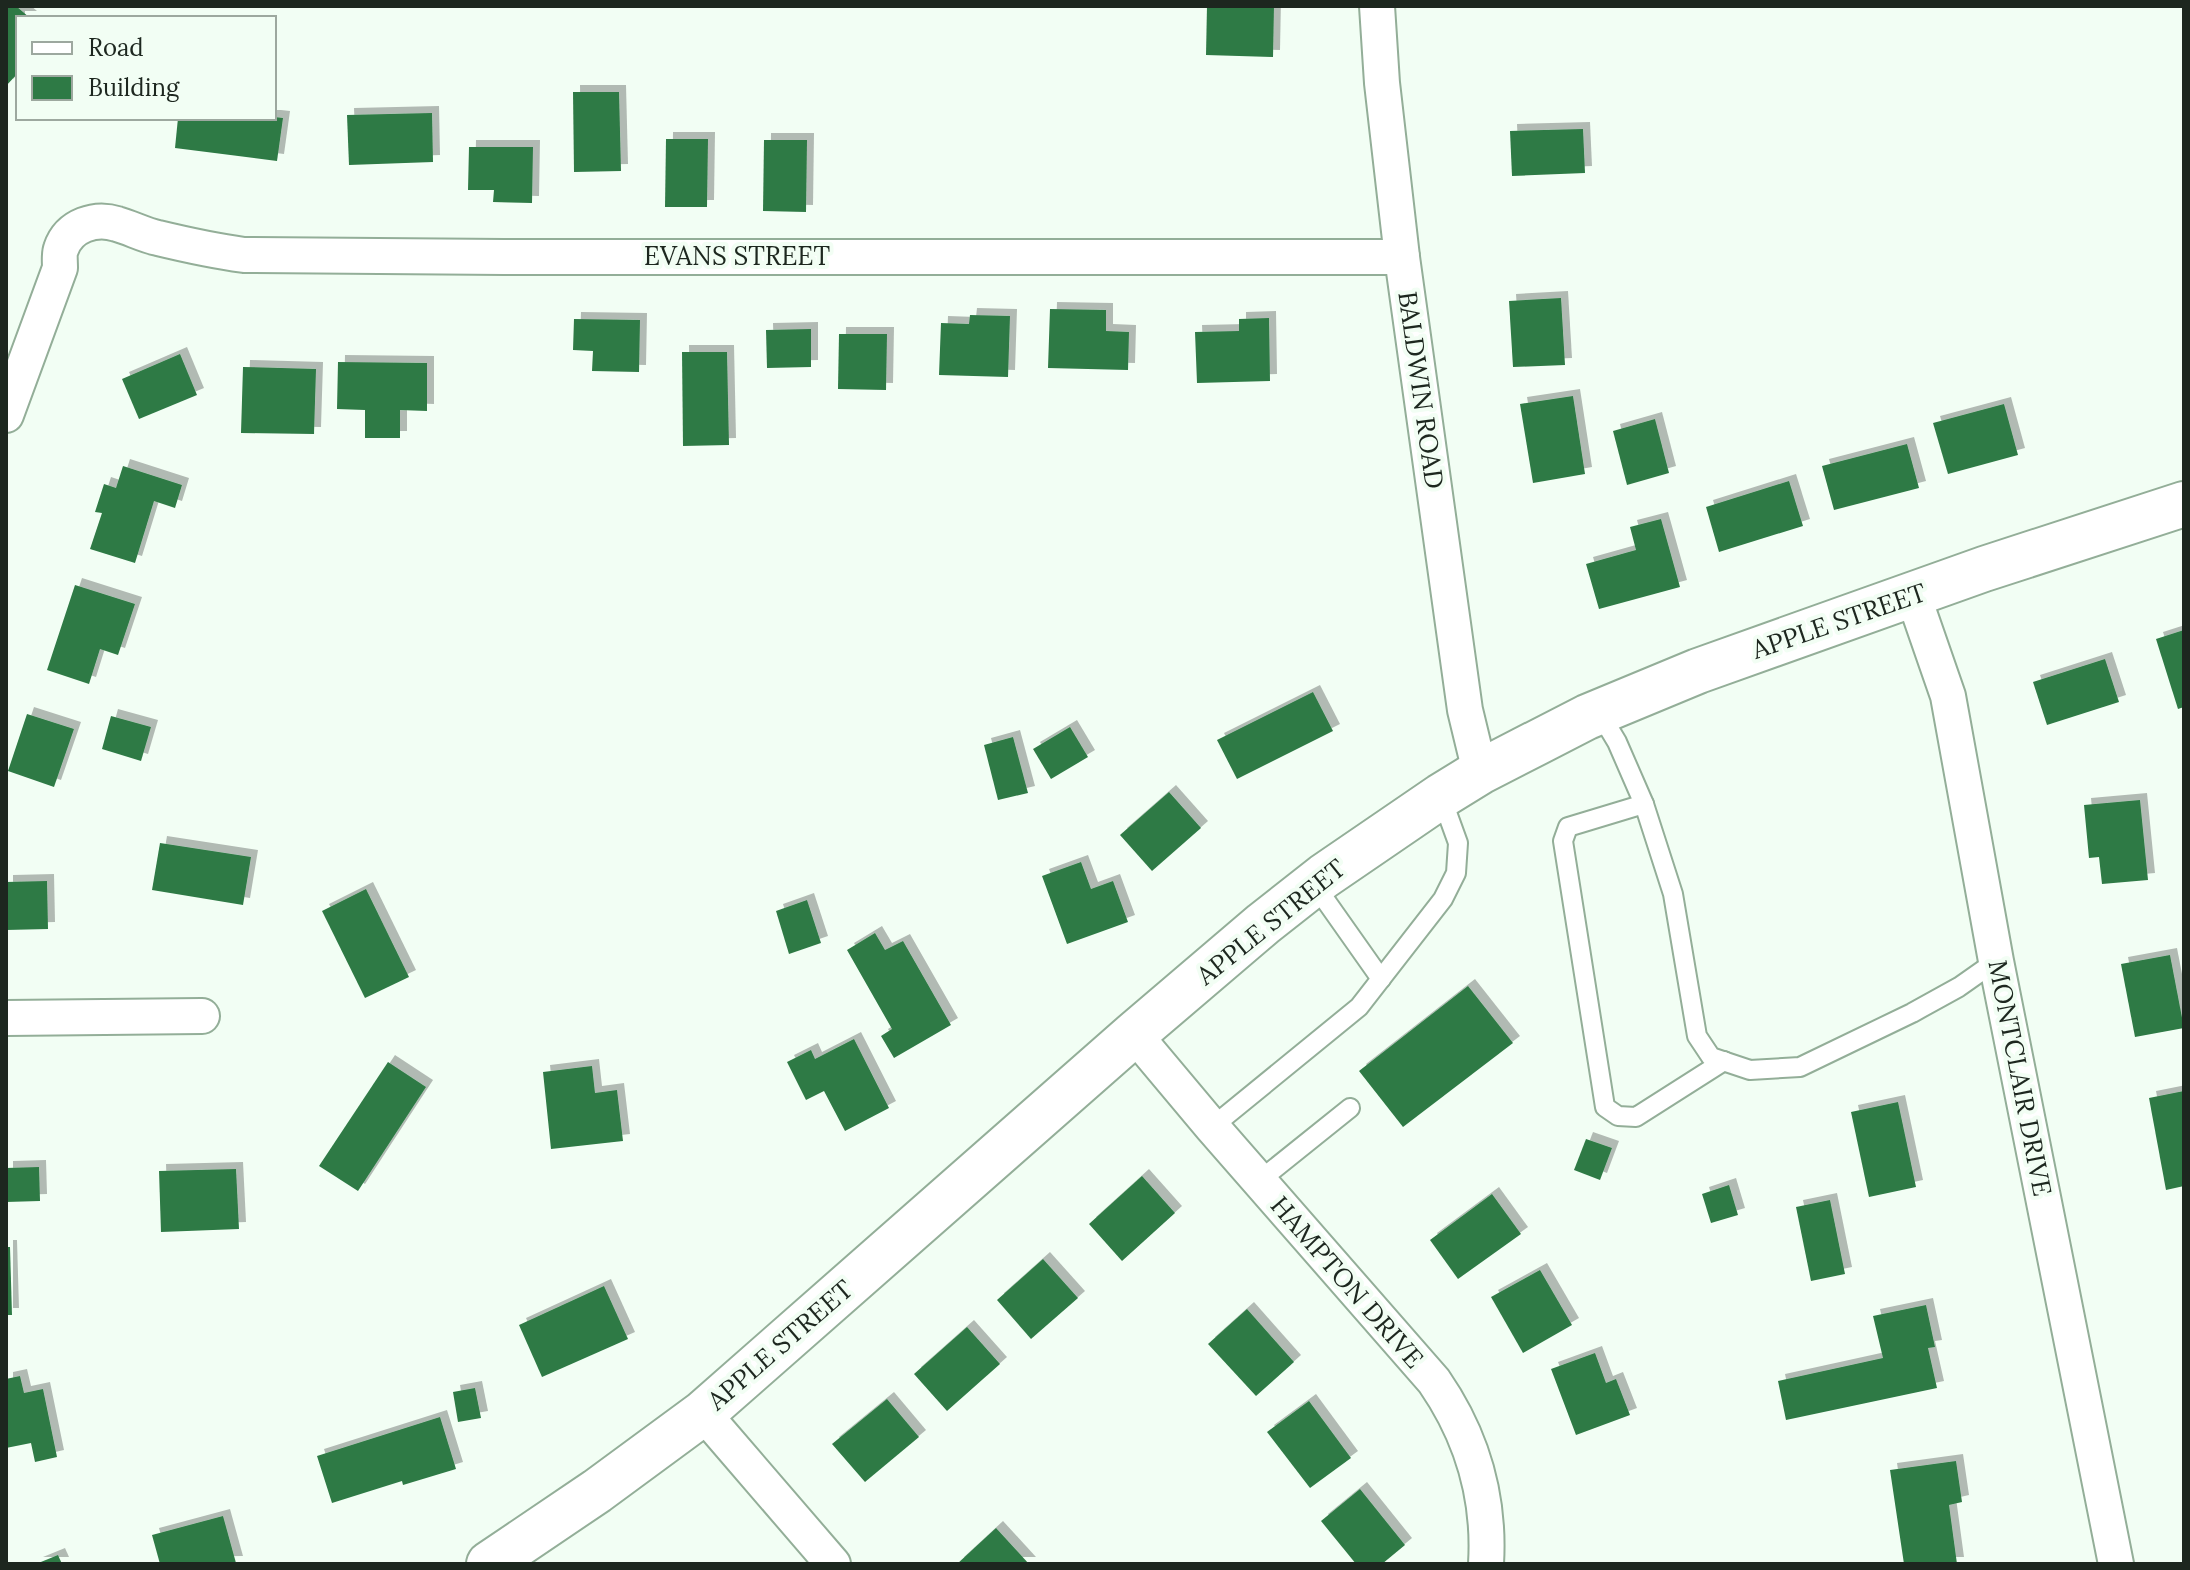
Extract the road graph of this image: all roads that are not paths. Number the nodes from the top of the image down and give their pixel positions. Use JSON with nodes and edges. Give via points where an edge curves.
{"nodes":[{"id":1,"x":1377,"y":6,"type":"edge"},
{"id":2,"x":1402,"y":257,"type":"junction"},
{"id":3,"x":6,"y":415,"type":"edge"},
{"id":4,"x":2184,"y":504,"type":"edge"},
{"id":5,"x":1913,"y":595,"type":"junction"},
{"id":6,"x":1587,"y":717,"type":"junction"},
{"id":7,"x":1480,"y":772,"type":"junction"},
{"id":8,"x":1441,"y":796,"type":"junction"},
{"id":9,"x":1644,"y":804,"type":"junction"},
{"id":10,"x":1314,"y":884,"type":"junction"},
{"id":11,"x":1996,"y":961,"type":"junction"},
{"id":12,"x":1381,"y":979,"type":"junction"},
{"id":13,"x":202,"y":1016,"type":"dead end"},
{"id":14,"x":6,"y":1018,"type":"edge"},
{"id":15,"x":1134,"y":1034,"type":"junction"},
{"id":16,"x":1724,"y":1061,"type":"junction"},
{"id":17,"x":1350,"y":1108,"type":"dead end"},
{"id":18,"x":1212,"y":1127,"type":"junction"},
{"id":19,"x":1259,"y":1181,"type":"junction"},
{"id":20,"x":703,"y":1413,"type":"junction"},
{"id":21,"x":489,"y":1564,"type":"edge"},
{"id":22,"x":833,"y":1564,"type":"edge"},
{"id":23,"x":1486,"y":1564,"type":"edge"},
{"id":24,"x":2116,"y":1564,"type":"edge"}],
"edges":[{"from":1,"to":2,"type":"street","name":"BALDWIN ROAD"},
{"from":2,"to":3,"type":"street","name":"EVANS STREET","via":[[244,255],[95,220],[78,227],[61,249],[60,268]]},
{"from":2,"to":7,"type":"street","name":"BALDWIN ROAD","via":[[1465,710]]},
{"from":4,"to":5,"type":"street","name":"APPLE STREET"},
{"from":5,"to":6,"type":"street","name":"APPLE STREET","via":[[1698,671]]},
{"from":5,"to":11,"type":"street","name":"MONTCLAIR DRIVE","via":[[1948,696]]},
{"from":6,"to":7,"type":"street","name":"APPLE STREET"},
{"from":6,"to":9,"type":"lane","via":[[1608,727]]},
{"from":7,"to":8,"type":"street","name":"APPLE STREET"},
{"from":8,"to":10,"type":"street","name":"APPLE STREET"},
{"from":8,"to":12,"type":"lane","via":[[1458,843],[1456,873],[1443,899]]},
{"from":9,"to":16,"type":"lane","via":[[1673,894],[1697,1036],[1711,1057]]},
{"from":9,"to":16,"type":"lane","via":[[1568,827],[1563,841],[1605,1107],[1618,1116],[1636,1117]]},
{"from":10,"to":12,"type":"lane"},
{"from":10,"to":15,"type":"street","name":"APPLE STREET"},
{"from":11,"to":16,"type":"lane","via":[[1912,1013],[1800,1067],[1750,1070]]},
{"from":11,"to":24,"type":"street","name":"MONTCLAIR DRIVE"},
{"from":12,"to":18,"type":"lane","via":[[1359,1007]]},
{"from":13,"to":14,"type":"street"},
{"from":15,"to":18,"type":"street","name":"HAMPTON DRIVE"},
{"from":15,"to":20,"type":"street","name":"APPLE STREET"},
{"from":17,"to":19,"type":"lane"},
{"from":18,"to":19,"type":"street","name":"HAMPTON DRIVE"},
{"from":19,"to":23,"type":"street","name":"HAMPTON DRIVE","via":[[1448,1401],[1469,1444],[1482,1490]]},
{"from":20,"to":21,"type":"street","name":"APPLE STREET"},
{"from":20,"to":22,"type":"street"}]}
